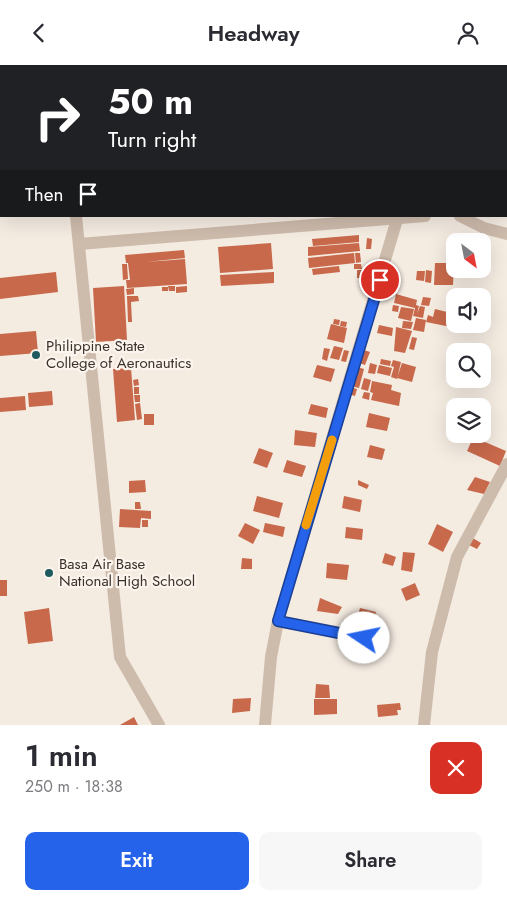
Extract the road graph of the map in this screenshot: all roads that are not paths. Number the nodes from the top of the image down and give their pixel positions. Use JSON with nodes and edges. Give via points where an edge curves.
{"nodes":[{"id":1,"x":76,"y":217,"type":"edge"},
{"id":2,"x":412,"y":217,"type":"edge"},
{"id":3,"x":462,"y":217,"type":"edge"},
{"id":4,"x":398,"y":218,"type":"edge"},
{"id":5,"x":507,"y":234,"type":"edge"},
{"id":6,"x":79,"y":243,"type":"junction"},
{"id":7,"x":507,"y":465,"type":"edge"},
{"id":8,"x":278,"y":621,"type":"junction"},
{"id":9,"x":382,"y":641,"type":"dead end"},
{"id":10,"x":159,"y":725,"type":"edge"},
{"id":11,"x":265,"y":725,"type":"edge"},
{"id":12,"x":424,"y":725,"type":"edge"}],
"edges":[{"from":1,"to":6,"type":"lane"},
{"from":2,"to":4,"type":"lane"},
{"from":3,"to":5,"type":"lane","via":[[484,229]]},
{"from":4,"to":6,"type":"lane"},
{"from":4,"to":8,"type":"lane"},
{"from":6,"to":10,"type":"lane","via":[[120,657]]},
{"from":7,"to":12,"type":"lane","via":[[457,557],[432,652]]},
{"from":8,"to":9,"type":"lane"},
{"from":8,"to":11,"type":"lane"}]}
